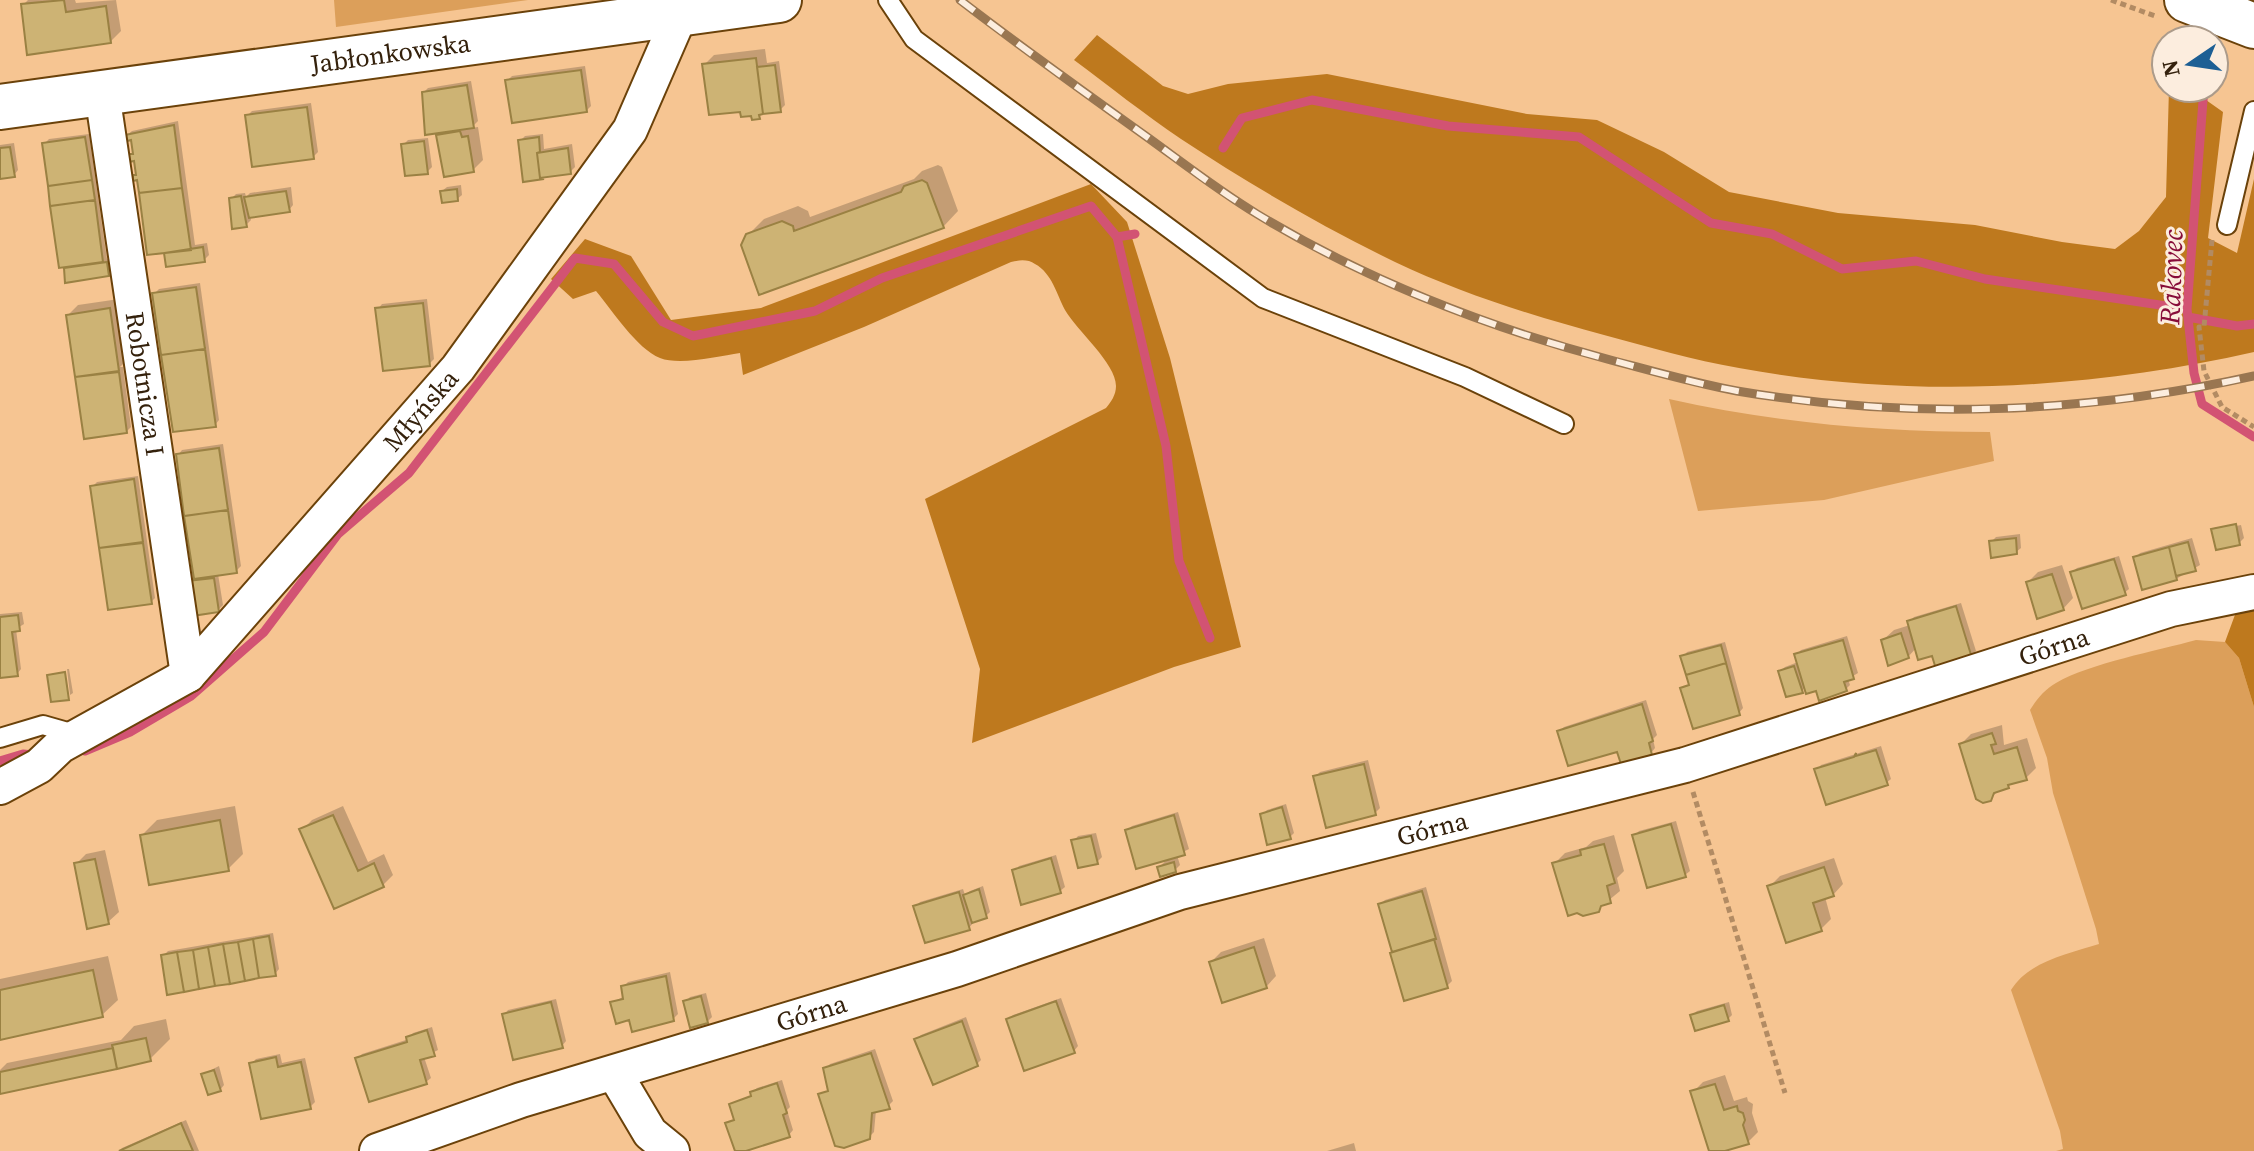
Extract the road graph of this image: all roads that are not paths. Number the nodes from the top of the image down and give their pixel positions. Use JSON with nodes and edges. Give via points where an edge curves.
{"nodes":[{"id":1,"x":779,"y":0,"type":"edge"},
{"id":2,"x":888,"y":0,"type":"edge"},
{"id":3,"x":2177,"y":10,"type":"edge"},
{"id":4,"x":680,"y":15,"type":"junction"},
{"id":5,"x":2244,"y":22,"type":"edge"},
{"id":6,"x":102,"y":93,"type":"junction"},
{"id":7,"x":0,"y":107,"type":"edge"},
{"id":8,"x":2254,"y":111,"type":"edge"},
{"id":9,"x":2227,"y":225,"type":"road end"},
{"id":10,"x":1564,"y":424,"type":"dead end"},
{"id":11,"x":2254,"y":592,"type":"edge"},
{"id":12,"x":188,"y":675,"type":"junction"},
{"id":13,"x":0,"y":738,"type":"edge"},
{"id":14,"x":60,"y":749,"type":"junction"},
{"id":15,"x":0,"y":787,"type":"edge"},
{"id":16,"x":615,"y":1074,"type":"junction"},
{"id":17,"x":377,"y":1151,"type":"edge"},
{"id":18,"x":672,"y":1151,"type":"edge"}],
"edges":[{"from":1,"to":4,"type":"main road","name":"Jabłonkowska"},
{"from":2,"to":10,"type":"lane","via":[[914,39],[1263,298],[1465,377]]},
{"from":3,"to":5,"type":"main road"},
{"from":4,"to":6,"type":"main road","name":"Jabłonkowska"},
{"from":4,"to":12,"type":"street","name":"Młyńska","via":[[630,130],[458,368]]},
{"from":6,"to":7,"type":"main road","name":"Jabłonkowska"},
{"from":6,"to":12,"type":"street","name":"Robotnicza I"},
{"from":8,"to":9,"type":"lane"},
{"from":11,"to":16,"type":"street","name":"Górna","via":[[2171,609],[1685,765],[1180,892],[957,969]]},
{"from":12,"to":14,"type":"street","name":"Młyńska"},
{"from":13,"to":14,"type":"lane","via":[[43,725]]},
{"from":14,"to":15,"type":"street","name":"Młyńska"},
{"from":16,"to":17,"type":"street","name":"Górna","via":[[521,1100]]},
{"from":16,"to":18,"type":"street","via":[[650,1133]]}]}
